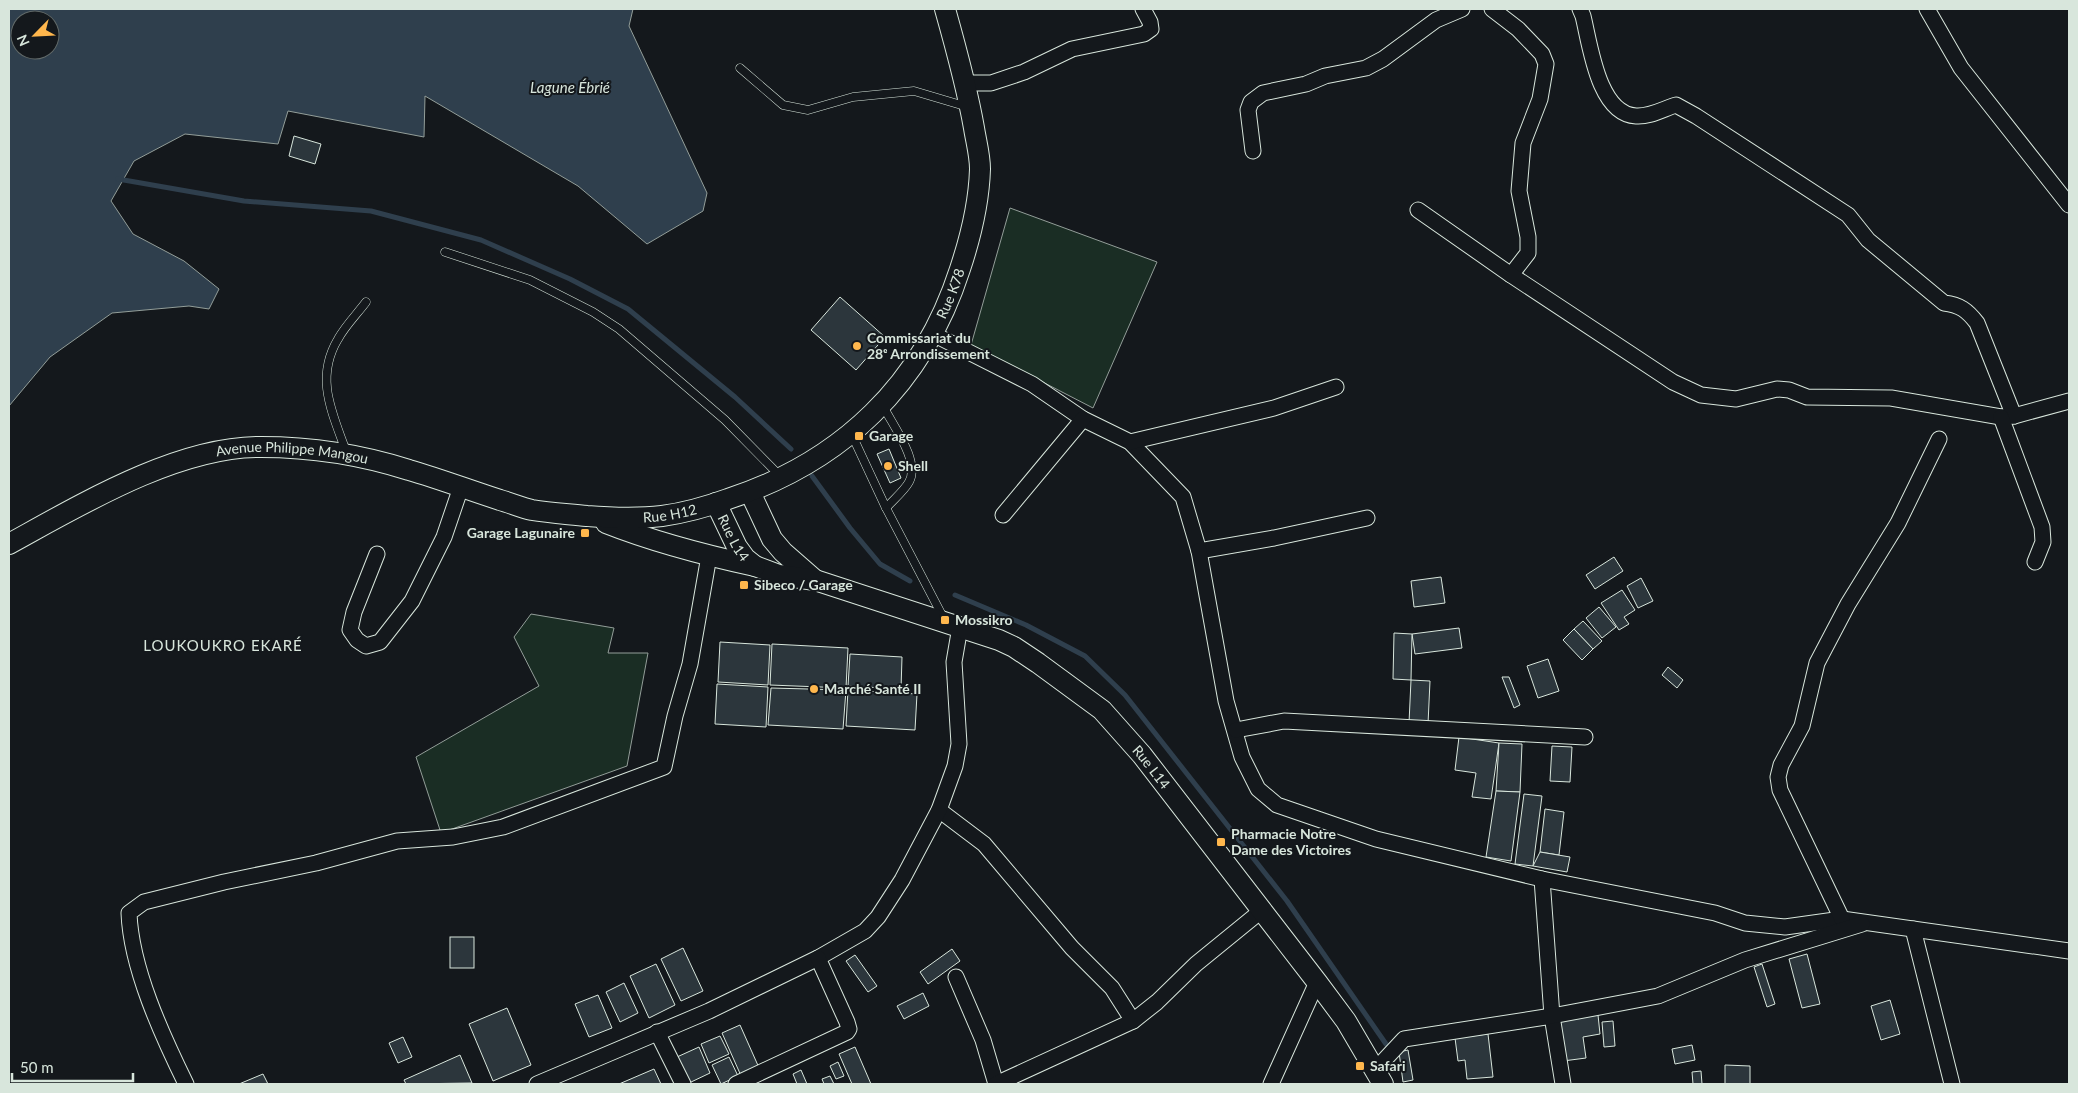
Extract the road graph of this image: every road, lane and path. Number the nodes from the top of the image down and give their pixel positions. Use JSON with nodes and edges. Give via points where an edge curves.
{"nodes":[{"id":1,"x":945,"y":9,"type":"edge"},
{"id":2,"x":1143,"y":9,"type":"edge"},
{"id":3,"x":1462,"y":9,"type":"edge"},
{"id":4,"x":1492,"y":9,"type":"edge"},
{"id":5,"x":1580,"y":9,"type":"edge"},
{"id":6,"x":1927,"y":9,"type":"edge"},
{"id":7,"x":740,"y":68,"type":"dead end"},
{"id":8,"x":966,"y":83,"type":"junction"},
{"id":9,"x":970,"y":107,"type":"junction"},
{"id":10,"x":1253,"y":151,"type":"dead end"},
{"id":11,"x":2069,"y":205,"type":"edge"},
{"id":12,"x":1418,"y":210,"type":"dead end"},
{"id":13,"x":445,"y":252,"type":"dead end"},
{"id":14,"x":1511,"y":276,"type":"junction"},
{"id":15,"x":366,"y":302,"type":"dead end"},
{"id":16,"x":933,"y":334,"type":"junction"},
{"id":17,"x":1336,"y":387,"type":"dead end"},
{"id":18,"x":2069,"y":401,"type":"edge"},
{"id":19,"x":882,"y":404,"type":"junction"},
{"id":20,"x":2008,"y":416,"type":"junction"},
{"id":21,"x":1083,"y":419,"type":"junction"},
{"id":22,"x":851,"y":433,"type":"junction"},
{"id":23,"x":1939,"y":439,"type":"dead end"},
{"id":24,"x":1130,"y":442,"type":"junction"},
{"id":25,"x":348,"y":455,"type":"junction"},
{"id":26,"x":782,"y":478,"type":"junction"},
{"id":27,"x":461,"y":487,"type":"junction"},
{"id":28,"x":750,"y":492,"type":"junction"},
{"id":29,"x":716,"y":503,"type":"junction"},
{"id":30,"x":886,"y":508,"type":"junction"},
{"id":31,"x":1003,"y":515,"type":"dead end"},
{"id":32,"x":587,"y":516,"type":"junction"},
{"id":33,"x":1367,"y":518,"type":"dead end"},
{"id":34,"x":9,"y":544,"type":"edge"},
{"id":35,"x":1199,"y":551,"type":"junction"},
{"id":36,"x":377,"y":554,"type":"dead end"},
{"id":37,"x":708,"y":556,"type":"junction"},
{"id":38,"x":2035,"y":562,"type":"dead end"},
{"id":39,"x":755,"y":566,"type":"junction"},
{"id":40,"x":815,"y":580,"type":"junction"},
{"id":41,"x":953,"y":624,"type":"junction"},
{"id":42,"x":1236,"y":730,"type":"junction"},
{"id":43,"x":1585,"y":737,"type":"dead end"},
{"id":44,"x":939,"y":810,"type":"junction"},
{"id":45,"x":1542,"y":879,"type":"junction"},
{"id":46,"x":1261,"y":911,"type":"junction"},
{"id":47,"x":1842,"y":919,"type":"junction"},
{"id":48,"x":1864,"y":923,"type":"junction"},
{"id":49,"x":1913,"y":929,"type":"junction"},
{"id":50,"x":2069,"y":951,"type":"edge"},
{"id":51,"x":818,"y":958,"type":"junction"},
{"id":52,"x":956,"y":977,"type":"dead end"},
{"id":53,"x":1317,"y":982,"type":"junction"},
{"id":54,"x":1552,"y":1016,"type":"junction"},
{"id":55,"x":1133,"y":1021,"type":"junction"},
{"id":56,"x":657,"y":1032,"type":"junction"},
{"id":57,"x":1379,"y":1077,"type":"edge"},
{"id":58,"x":186,"y":1084,"type":"edge"},
{"id":59,"x":537,"y":1084,"type":"edge"},
{"id":60,"x":683,"y":1084,"type":"edge"},
{"id":61,"x":736,"y":1084,"type":"edge"},
{"id":62,"x":996,"y":1084,"type":"edge"},
{"id":63,"x":1271,"y":1084,"type":"edge"},
{"id":64,"x":1564,"y":1084,"type":"edge"},
{"id":65,"x":1952,"y":1084,"type":"edge"}],
"edges":[{"from":1,"to":8,"type":"street","name":"Rue K78"},
{"from":2,"to":8,"type":"street","via":[[1151,29],[1144,34],[1072,48],[1024,72],[991,83]]},
{"from":3,"to":10,"type":"street","via":[[1436,20],[1366,68],[1263,93],[1251,102],[1248,110]]},
{"from":4,"to":14,"type":"street","via":[[1518,29],[1542,54],[1546,64],[1540,99],[1523,143],[1518,191],[1528,252]]},
{"from":5,"to":20,"type":"street","via":[[1595,70],[1618,110],[1643,116],[1676,105],[1696,116],[1848,215],[1868,240],[1944,303],[1957,305],[1968,312],[1977,323]]},
{"from":6,"to":11,"type":"street","via":[[1961,68]]},
{"from":7,"to":9,"type":"lane","via":[[783,105],[808,110],[853,96],[914,91]]},
{"from":8,"to":9,"type":"street","name":"Rue K78"},
{"from":9,"to":16,"type":"street","name":"Rue K78","via":[[980,166],[975,220],[958,275]]},
{"from":12,"to":14,"type":"street"},
{"from":13,"to":26,"type":"lane","via":[[530,280],[600,316],[725,420]]},
{"from":14,"to":20,"type":"street","via":[[1673,382],[1702,395],[1736,399],[1777,389],[1807,397],[1892,398]]},
{"from":15,"to":25,"type":"lane","via":[[337,339],[325,378],[327,394]]},
{"from":16,"to":19,"type":"street","name":"Rue K78"},
{"from":16,"to":21,"type":"street","via":[[1032,384]]},
{"from":17,"to":24,"type":"street","via":[[1274,408]]},
{"from":18,"to":20,"type":"street"},
{"from":19,"to":22,"type":"street","name":"Rue K78"},
{"from":19,"to":30,"type":"lane","via":[[906,449],[912,471],[909,481]]},
{"from":20,"to":38,"type":"street","via":[[2042,528],[2043,542]]},
{"from":21,"to":24,"type":"street"},
{"from":21,"to":31,"type":"street"},
{"from":22,"to":26,"type":"street","name":"Rue K78"},
{"from":22,"to":30,"type":"lane"},
{"from":23,"to":47,"type":"street","via":[[1898,523],[1817,662],[1802,726],[1778,777],[1780,790]]},
{"from":24,"to":35,"type":"street","via":[[1183,497]]},
{"from":25,"to":27,"type":"street","name":"Avenue Philippe Mangou","via":[[408,469]]},
{"from":25,"to":34,"type":"street","name":"Avenue Philippe Mangou","via":[[260,447],[196,458],[159,468],[130,481]]},
{"from":26,"to":28,"type":"street","name":"Rue K78"},
{"from":27,"to":32,"type":"street","name":"Avenue Philippe Mangou","via":[[531,510]]},
{"from":27,"to":36,"type":"street","via":[[444,537],[412,601],[380,642],[366,646],[350,630]]},
{"from":28,"to":29,"type":"street","name":"Rue H12"},
{"from":28,"to":40,"type":"street","name":"Rue L14","via":[[772,538]]},
{"from":29,"to":32,"type":"street","name":"Rue H12","via":[[658,517]]},
{"from":29,"to":39,"type":"street","name":"Rue L14","via":[[737,546]]},
{"from":30,"to":41,"type":"lane"},
{"from":32,"to":37,"type":"street","via":[[644,538]]},
{"from":33,"to":35,"type":"street"},
{"from":35,"to":42,"type":"street","via":[[1226,701]]},
{"from":37,"to":39,"type":"street"},
{"from":37,"to":58,"type":"street","via":[[690,664],[664,767],[503,827],[453,837],[397,841],[316,864],[144,902],[129,913],[130,931],[145,987]]},
{"from":39,"to":40,"type":"street","name":"Rue L14","via":[[779,575]]},
{"from":40,"to":41,"type":"street","name":"Rue L14"},
{"from":41,"to":44,"type":"street","via":[[960,744]]},
{"from":41,"to":46,"type":"street","name":"Rue L14","via":[[1014,647],[1102,710],[1142,755]]},
{"from":42,"to":43,"type":"street","via":[[1284,721]]},
{"from":42,"to":45,"type":"street","via":[[1242,757],[1258,789],[1277,805],[1376,838]]},
{"from":44,"to":51,"type":"street","via":[[878,918],[865,931]]},
{"from":44,"to":55,"type":"street","via":[[984,844],[1072,948],[1112,988]]},
{"from":45,"to":47,"type":"street","via":[[1745,923],[1785,927]]},
{"from":45,"to":54,"type":"street"},
{"from":46,"to":53,"type":"street","name":"Rue L14"},
{"from":46,"to":55,"type":"street"},
{"from":47,"to":48,"type":"street"},
{"from":48,"to":49,"type":"street"},
{"from":48,"to":54,"type":"street","via":[[1745,960],[1658,996]]},
{"from":49,"to":50,"type":"street"},
{"from":49,"to":65,"type":"street"},
{"from":51,"to":56,"type":"street","via":[[709,1011]]},
{"from":51,"to":61,"type":"street","via":[[849,1029]]},
{"from":52,"to":62,"type":"street","via":[[983,1040]]},
{"from":53,"to":57,"type":"street","name":"Rue L14","via":[[1346,1021]]},
{"from":53,"to":63,"type":"street"},
{"from":54,"to":57,"type":"street","via":[[1404,1039]]},
{"from":54,"to":64,"type":"street"},
{"from":55,"to":62,"type":"street"},
{"from":56,"to":59,"type":"street"},
{"from":56,"to":60,"type":"street"}]}
